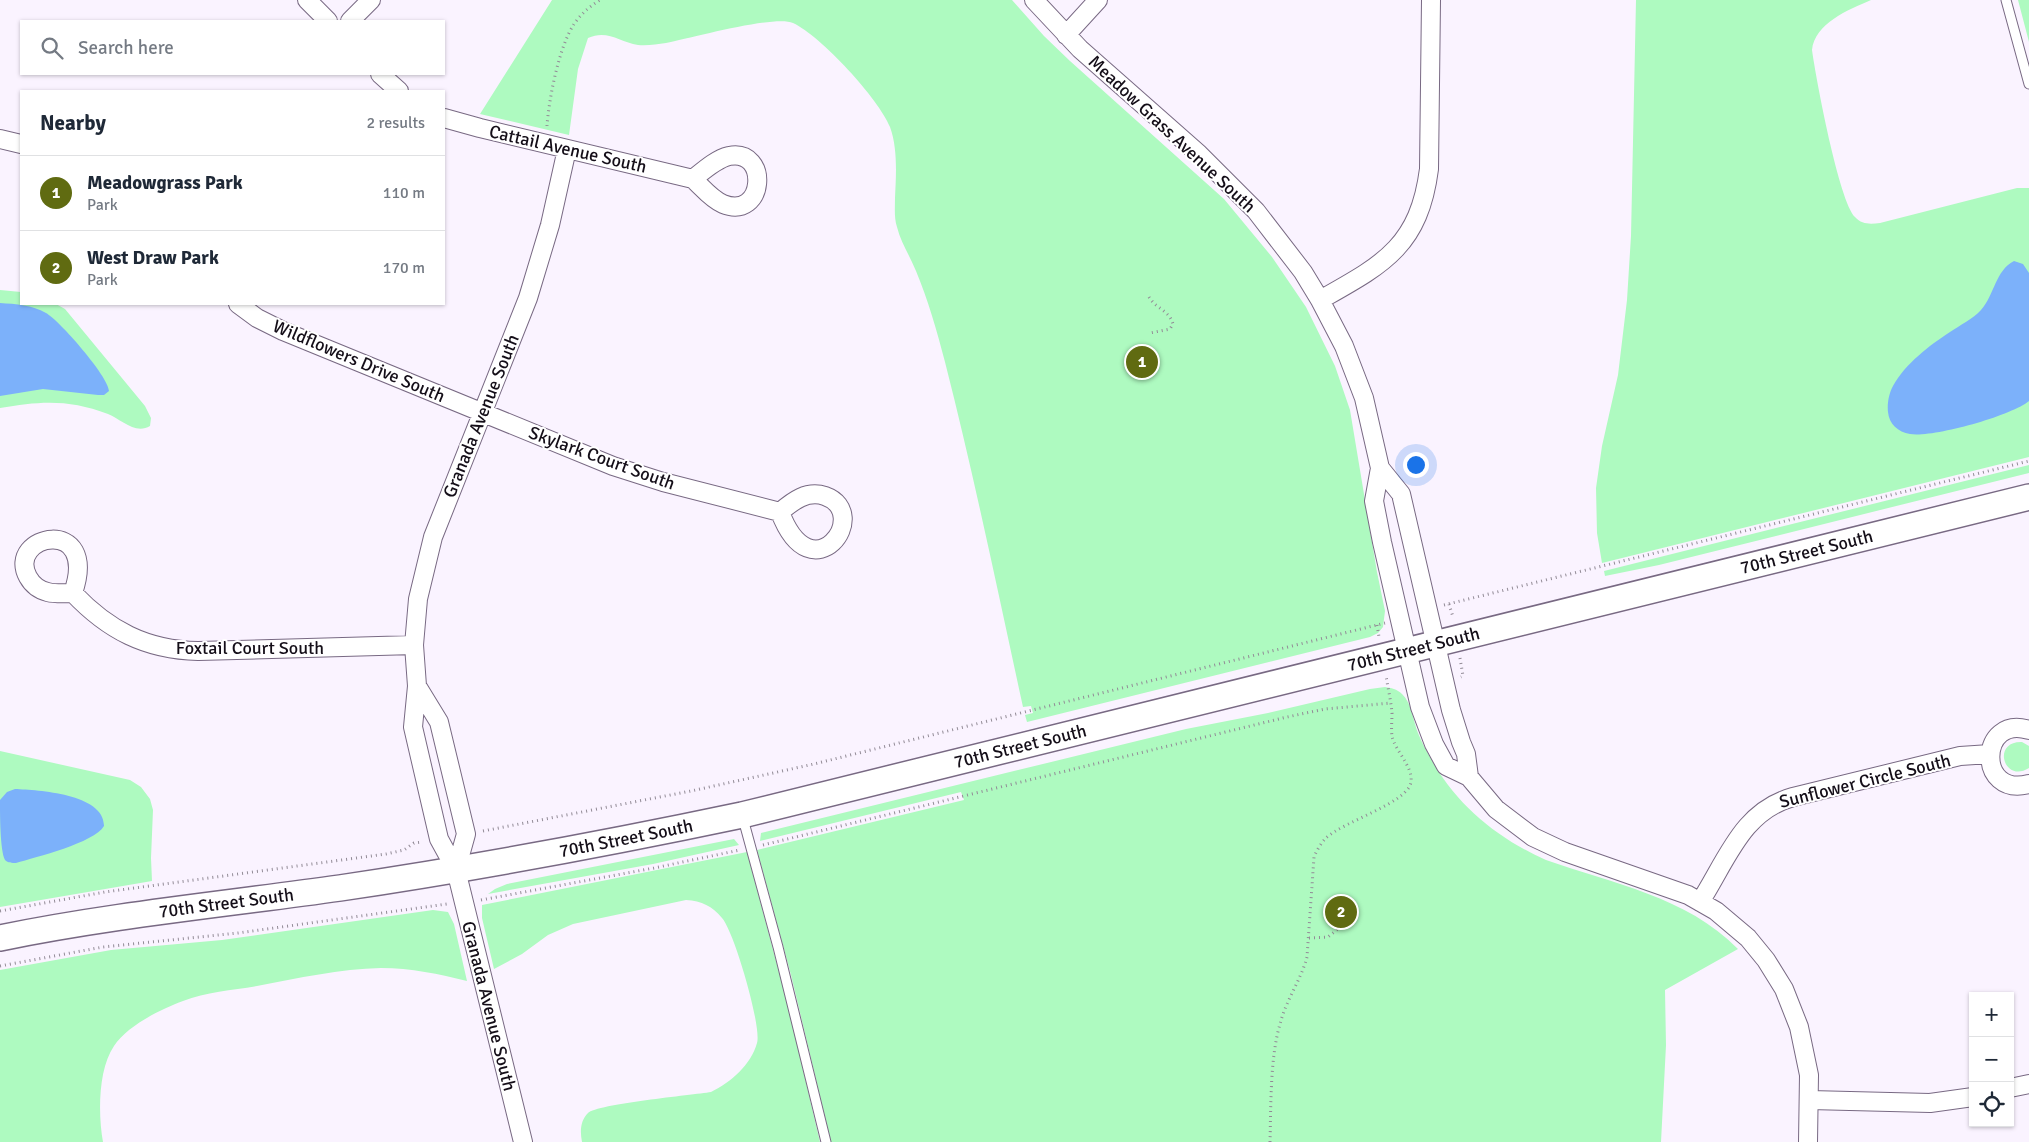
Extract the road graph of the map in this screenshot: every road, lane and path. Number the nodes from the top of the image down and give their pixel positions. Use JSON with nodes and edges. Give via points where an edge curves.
{"nodes":[{"id":1,"x":307,"y":0,"type":"edge"},
{"id":2,"x":372,"y":0,"type":"edge"},
{"id":3,"x":600,"y":0,"type":"edge"},
{"id":4,"x":1034,"y":0,"type":"edge"},
{"id":5,"x":1098,"y":0,"type":"edge"},
{"id":6,"x":1431,"y":0,"type":"edge"},
{"id":7,"x":2006,"y":0,"type":"edge"},
{"id":8,"x":327,"y":20,"type":"edge"},
{"id":9,"x":351,"y":20,"type":"edge"},
{"id":10,"x":1066,"y":35,"type":"junction"},
{"id":11,"x":381,"y":75,"type":"edge"},
{"id":12,"x":2029,"y":84,"type":"edge"},
{"id":13,"x":398,"y":90,"type":"edge"},
{"id":14,"x":445,"y":118,"type":"edge"},
{"id":15,"x":547,"y":126,"type":"dead end"},
{"id":16,"x":0,"y":139,"type":"edge"},
{"id":17,"x":20,"y":144,"type":"edge"},
{"id":18,"x":567,"y":149,"type":"junction"},
{"id":19,"x":693,"y":179,"type":"dead end"},
{"id":20,"x":1149,"y":297,"type":"dead end"},
{"id":21,"x":1320,"y":300,"type":"junction"},
{"id":22,"x":239,"y":305,"type":"edge"},
{"id":23,"x":1150,"y":333,"type":"dead end"},
{"id":24,"x":483,"y":413,"type":"junction"},
{"id":25,"x":2029,"y":461,"type":"edge"},
{"id":26,"x":1380,"y":468,"type":"junction"},
{"id":27,"x":2029,"y":496,"type":"edge"},
{"id":28,"x":780,"y":512,"type":"dead end"},
{"id":29,"x":73,"y":593,"type":"dead end"},
{"id":30,"x":1449,"y":604,"type":"dead end"},
{"id":31,"x":1377,"y":625,"type":"dead end"},
{"id":32,"x":1436,"y":644,"type":"junction"},
{"id":33,"x":414,"y":645,"type":"junction"},
{"id":34,"x":1408,"y":651,"type":"junction"},
{"id":35,"x":417,"y":686,"type":"junction"},
{"id":36,"x":1389,"y":692,"type":"dead end"},
{"id":37,"x":1391,"y":703,"type":"junction"},
{"id":38,"x":2029,"y":730,"type":"edge"},
{"id":39,"x":1990,"y":754,"type":"junction"},
{"id":40,"x":1469,"y":777,"type":"junction"},
{"id":41,"x":2029,"y":784,"type":"edge"},
{"id":42,"x":742,"y":815,"type":"junction"},
{"id":43,"x":493,"y":829,"type":"dead end"},
{"id":44,"x":414,"y":843,"type":"dead end"},
{"id":45,"x":751,"y":847,"type":"junction"},
{"id":46,"x":456,"y":870,"type":"junction"},
{"id":47,"x":490,"y":898,"type":"dead end"},
{"id":48,"x":1700,"y":902,"type":"junction"},
{"id":49,"x":433,"y":906,"type":"dead end"},
{"id":50,"x":0,"y":911,"type":"edge"},
{"id":51,"x":1339,"y":928,"type":"dead end"},
{"id":52,"x":0,"y":938,"type":"edge"},
{"id":53,"x":1309,"y":938,"type":"junction"},
{"id":54,"x":0,"y":966,"type":"edge"},
{"id":55,"x":2029,"y":1084,"type":"edge"},
{"id":56,"x":2014,"y":1087,"type":"edge"},
{"id":57,"x":1969,"y":1098,"type":"edge"},
{"id":58,"x":1810,"y":1100,"type":"junction"},
{"id":59,"x":523,"y":1142,"type":"edge"},
{"id":60,"x":826,"y":1142,"type":"edge"},
{"id":61,"x":1270,"y":1142,"type":"edge"},
{"id":62,"x":1808,"y":1142,"type":"edge"}],
"edges":[{"from":1,"to":8,"type":"street"},
{"from":2,"to":9,"type":"street"},
{"from":3,"to":15,"type":"path","via":[[579,18],[568,35],[549,102]]},
{"from":4,"to":10,"type":"street","name":"Meadow Grass Avenue South"},
{"from":5,"to":10,"type":"street"},
{"from":6,"to":21,"type":"street","via":[[1428,169],[1421,208],[1392,254],[1373,270]]},
{"from":7,"to":12,"type":"lane"},
{"from":10,"to":21,"type":"street","name":"Meadow Grass Avenue South","via":[[1256,211],[1303,272]]},
{"from":11,"to":13,"type":"street"},
{"from":14,"to":18,"type":"street","name":"Cattail Avenue South"},
{"from":16,"to":17,"type":"street"},
{"from":18,"to":19,"type":"street","name":"Cattail Avenue South"},
{"from":18,"to":24,"type":"street","name":"Granada Avenue South","via":[[533,282]]},
{"from":20,"to":23,"type":"path","via":[[1169,314],[1173,324],[1170,329]]},
{"from":21,"to":26,"type":"street","name":"Meadow Grass Avenue South","via":[[1359,382]]},
{"from":22,"to":24,"type":"street","name":"Wildflowers Drive South","via":[[283,331]]},
{"from":24,"to":28,"type":"street","name":"Skylark Court South","via":[[638,475]]},
{"from":24,"to":33,"type":"street","name":"Granada Avenue South","via":[[429,550],[418,599]]},
{"from":25,"to":30,"type":"path"},
{"from":26,"to":32,"type":"street","name":"Meadow Grass Avenue South","via":[[1400,494]]},
{"from":26,"to":34,"type":"street","name":"Meadow Grass Avenue South","via":[[1374,502]]},
{"from":27,"to":32,"type":"main road","name":"70th Street South"},
{"from":29,"to":33,"type":"street","name":"Foxtail Court South","via":[[94,614],[115,628],[145,642],[171,649]]},
{"from":31,"to":43,"type":"path","via":[[814,764]]},
{"from":32,"to":34,"type":"main road","name":"70th Street South"},
{"from":32,"to":40,"type":"street","name":"Meadow Grass Avenue South","via":[[1451,710],[1466,754]]},
{"from":33,"to":35,"type":"street","name":"Granada Avenue South"},
{"from":34,"to":40,"type":"street","name":"Meadow Grass Avenue South","via":[[1420,707],[1434,744],[1446,766]]},
{"from":34,"to":42,"type":"main road","name":"70th Street South"},
{"from":35,"to":46,"type":"street","name":"Granada Avenue South","via":[[413,727],[439,838]]},
{"from":35,"to":46,"type":"street","name":"Granada Avenue South","via":[[439,722],[466,834]]},
{"from":36,"to":37,"type":"path"},
{"from":37,"to":45,"type":"path","via":[[1287,716]]},
{"from":37,"to":53,"type":"path","via":[[1393,737],[1410,774],[1410,785],[1402,796],[1342,826],[1319,846],[1312,865]]},
{"from":38,"to":39,"type":"street","via":[[2005,731],[1995,740]]},
{"from":39,"to":41,"type":"street","via":[[1991,767],[2002,781],[2015,786]]},
{"from":39,"to":48,"type":"street","name":"Sunflower Circle South","via":[[1960,756],[1774,803],[1746,827]]},
{"from":40,"to":48,"type":"street","name":"Meadow Grass Avenue South","via":[[1496,809],[1534,837],[1565,852],[1663,885]]},
{"from":42,"to":45,"type":"lane"},
{"from":42,"to":46,"type":"main road","name":"70th Street South"},
{"from":44,"to":50,"type":"path","via":[[404,850],[386,854],[105,892]]},
{"from":45,"to":47,"type":"path"},
{"from":45,"to":60,"type":"lane"},
{"from":46,"to":52,"type":"main road","name":"70th Street South","via":[[139,914]]},
{"from":46,"to":59,"type":"street","name":"Granada Avenue South"},
{"from":48,"to":58,"type":"street","name":"Meadow Grass Avenue South","via":[[1748,938],[1784,989],[1803,1041]]},
{"from":49,"to":54,"type":"path","via":[[238,933],[110,946]]},
{"from":51,"to":53,"type":"path","via":[[1328,937]]},
{"from":53,"to":61,"type":"path","via":[[1303,972],[1285,1009],[1277,1036]]},
{"from":55,"to":56,"type":"street"},
{"from":57,"to":58,"type":"street","via":[[1930,1103]]},
{"from":58,"to":62,"type":"street","name":"Meadow Grass Avenue South"}]}
